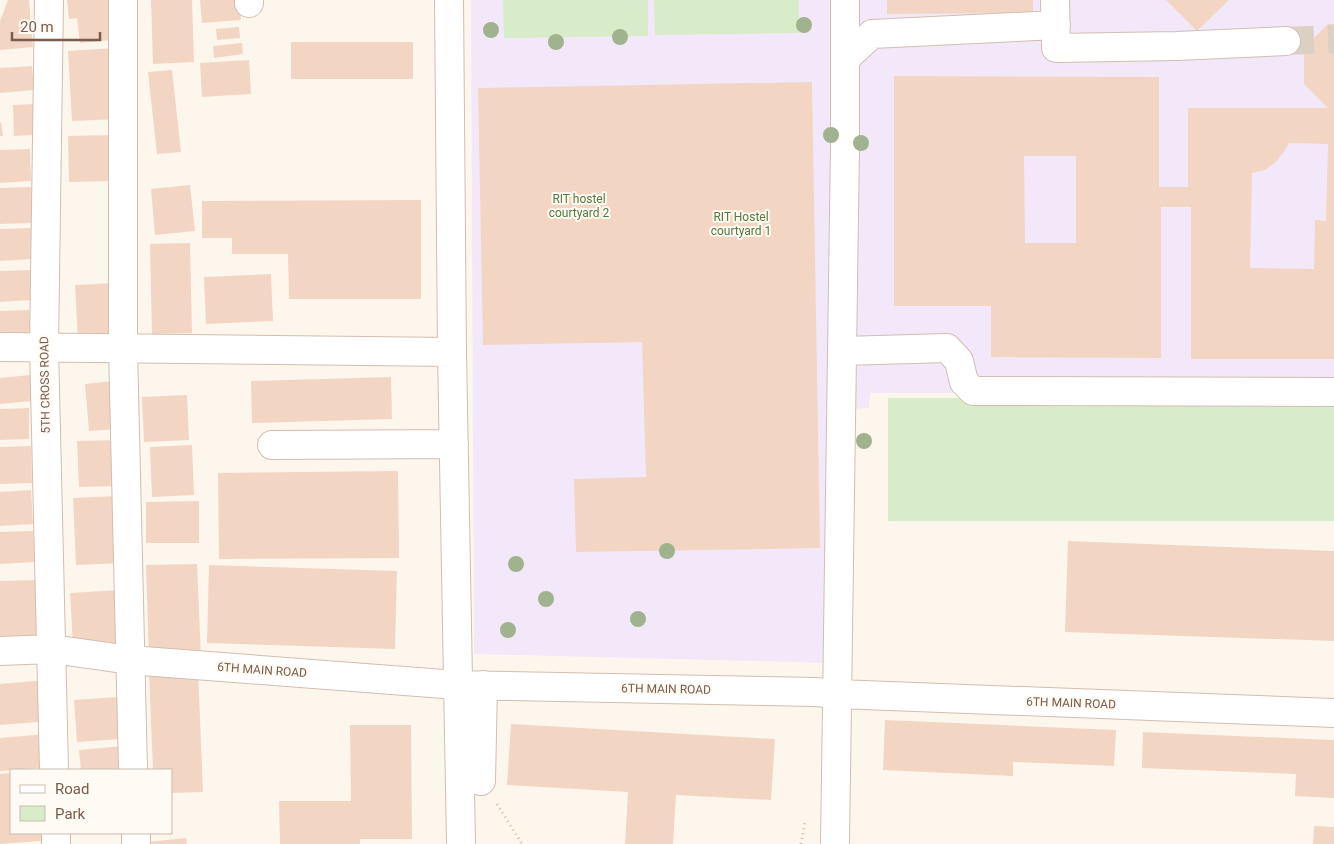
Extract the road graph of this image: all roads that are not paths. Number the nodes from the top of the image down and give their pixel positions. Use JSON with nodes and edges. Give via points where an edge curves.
{"nodes":[{"id":1,"x":49,"y":0,"type":"edge"},
{"id":2,"x":122,"y":0,"type":"edge"},
{"id":3,"x":449,"y":0,"type":"edge"},
{"id":4,"x":845,"y":0,"type":"edge"},
{"id":5,"x":1055,"y":12,"type":"edge"},
{"id":6,"x":1286,"y":41,"type":"tunnel mouth"},
{"id":7,"x":845,"y":59,"type":"junction"},
{"id":8,"x":0,"y":347,"type":"edge"},
{"id":9,"x":44,"y":347,"type":"junction"},
{"id":10,"x":123,"y":348,"type":"junction"},
{"id":11,"x":843,"y":351,"type":"junction"},
{"id":12,"x":452,"y":352,"type":"junction"},
{"id":13,"x":1334,"y":392,"type":"edge"},
{"id":14,"x":454,"y":444,"type":"junction"},
{"id":15,"x":272,"y":445,"type":"dead end"},
{"id":16,"x":52,"y":649,"type":"junction"},
{"id":17,"x":0,"y":652,"type":"edge"},
{"id":18,"x":130,"y":660,"type":"junction"},
{"id":19,"x":470,"y":685,"type":"junction"},
{"id":20,"x":838,"y":694,"type":"junction"},
{"id":21,"x":1334,"y":713,"type":"edge"},
{"id":22,"x":54,"y":769,"type":"edge"},
{"id":23,"x":134,"y":769,"type":"edge"},
{"id":24,"x":481,"y":781,"type":"road end"},
{"id":25,"x":460,"y":844,"type":"edge"},
{"id":26,"x":835,"y":844,"type":"edge"}],
"edges":[{"from":1,"to":9,"type":"street","name":"5TH CROSS ROAD"},
{"from":2,"to":10,"type":"street"},
{"from":3,"to":12,"type":"street"},
{"from":4,"to":7,"type":"street"},
{"from":5,"to":6,"type":"street","via":[[1056,48]]},
{"from":5,"to":7,"type":"street","via":[[872,34]]},
{"from":7,"to":11,"type":"street"},
{"from":8,"to":9,"type":"street"},
{"from":9,"to":10,"type":"street"},
{"from":9,"to":16,"type":"street","name":"5TH CROSS ROAD"},
{"from":10,"to":12,"type":"street"},
{"from":10,"to":18,"type":"street"},
{"from":11,"to":13,"type":"street","via":[[947,348],[959,361],[964,382],[974,391]]},
{"from":11,"to":20,"type":"street"},
{"from":12,"to":14,"type":"street"},
{"from":14,"to":15,"type":"street"},
{"from":14,"to":19,"type":"street"},
{"from":16,"to":17,"type":"street","name":"6TH MAIN ROAD"},
{"from":16,"to":18,"type":"street","name":"6TH MAIN ROAD"},
{"from":16,"to":22,"type":"street","name":"5TH CROSS ROAD"},
{"from":18,"to":19,"type":"street","name":"6TH MAIN ROAD"},
{"from":18,"to":23,"type":"street"},
{"from":19,"to":20,"type":"street","name":"6TH MAIN ROAD"},
{"from":19,"to":24,"type":"street"},
{"from":19,"to":25,"type":"street"},
{"from":20,"to":21,"type":"street","name":"6TH MAIN ROAD"},
{"from":20,"to":26,"type":"street"}]}
